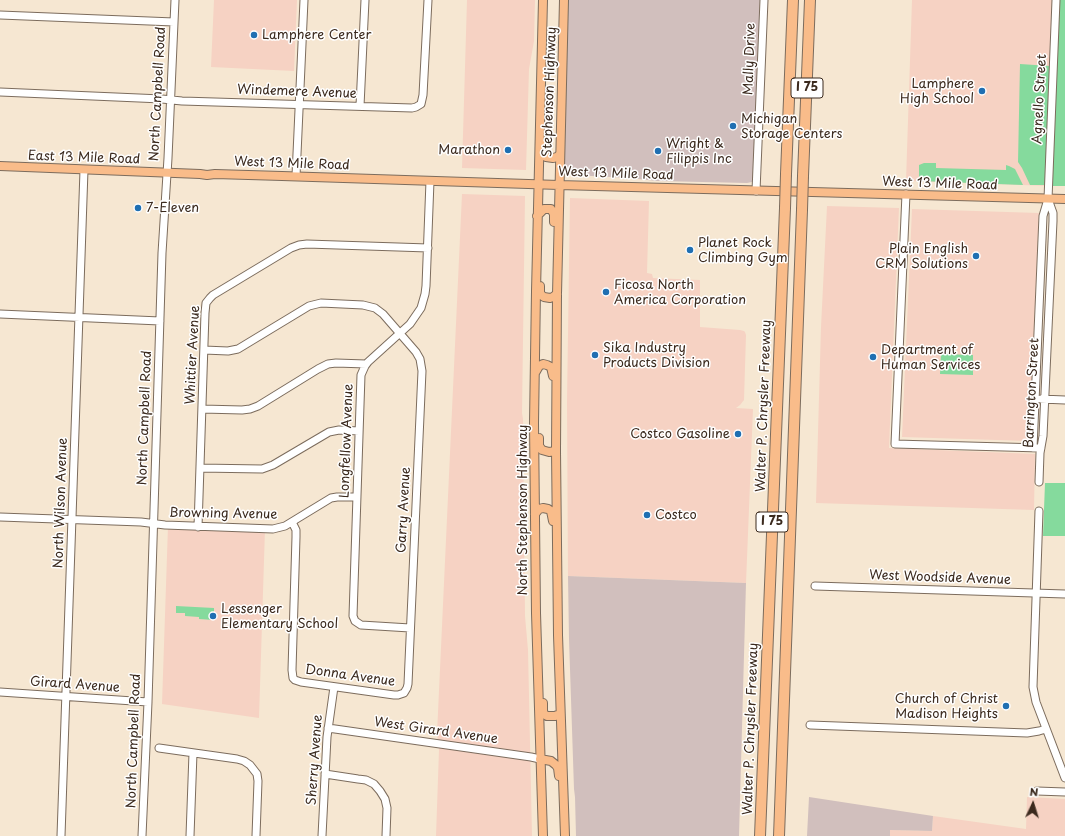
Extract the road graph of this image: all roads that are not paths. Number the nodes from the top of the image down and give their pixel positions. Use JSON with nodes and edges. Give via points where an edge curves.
{"nodes":[{"id":1,"x":175,"y":0,"type":"edge"},
{"id":2,"x":304,"y":0,"type":"edge"},
{"id":3,"x":365,"y":0,"type":"edge"},
{"id":4,"x":428,"y":0,"type":"edge"},
{"id":5,"x":543,"y":0,"type":"edge"},
{"id":6,"x":560,"y":0,"type":"edge"},
{"id":7,"x":564,"y":0,"type":"edge"},
{"id":8,"x":764,"y":0,"type":"edge"},
{"id":9,"x":793,"y":0,"type":"edge"},
{"id":10,"x":810,"y":0,"type":"edge"},
{"id":11,"x":1056,"y":0,"type":"edge"},
{"id":12,"x":0,"y":15,"type":"edge"},
{"id":13,"x":174,"y":22,"type":"junction"},
{"id":14,"x":541,"y":86,"type":"junction"},
{"id":15,"x":0,"y":92,"type":"edge"},
{"id":16,"x":562,"y":96,"type":"junction"},
{"id":17,"x":171,"y":100,"type":"junction"},
{"id":18,"x":299,"y":105,"type":"junction"},
{"id":19,"x":360,"y":106,"type":"junction"},
{"id":20,"x":560,"y":154,"type":"junction"},
{"id":21,"x":0,"y":166,"type":"edge"},
{"id":22,"x":84,"y":170,"type":"junction"},
{"id":23,"x":167,"y":173,"type":"junction"},
{"id":24,"x":296,"y":176,"type":"junction"},
{"id":25,"x":430,"y":180,"type":"junction"},
{"id":26,"x":538,"y":184,"type":"junction"},
{"id":27,"x":559,"y":185,"type":"junction"},
{"id":28,"x":756,"y":190,"type":"junction"},
{"id":29,"x":906,"y":194,"type":"junction"},
{"id":30,"x":1048,"y":199,"type":"junction"},
{"id":31,"x":1065,"y":199,"type":"edge"},
{"id":32,"x":537,"y":216,"type":"junction"},
{"id":33,"x":537,"y":235,"type":"junction"},
{"id":34,"x":428,"y":248,"type":"junction"},
{"id":35,"x":557,"y":278,"type":"junction"},
{"id":36,"x":557,"y":294,"type":"junction"},
{"id":37,"x":1039,"y":304,"type":"junction"},
{"id":38,"x":1049,"y":305,"type":"junction"},
{"id":39,"x":0,"y":314,"type":"edge"},
{"id":40,"x":79,"y":317,"type":"junction"},
{"id":41,"x":160,"y":321,"type":"junction"},
{"id":42,"x":400,"y":334,"type":"junction"},
{"id":43,"x":204,"y":350,"type":"junction"},
{"id":44,"x":366,"y":364,"type":"junction"},
{"id":45,"x":535,"y":373,"type":"junction"},
{"id":46,"x":557,"y":394,"type":"junction"},
{"id":47,"x":1035,"y":399,"type":"junction"},
{"id":48,"x":1044,"y":399,"type":"junction"},
{"id":49,"x":1065,"y":400,"type":"edge"},
{"id":50,"x":202,"y":409,"type":"junction"},
{"id":51,"x":534,"y":423,"type":"junction"},
{"id":52,"x":359,"y":430,"type":"junction"},
{"id":53,"x":1033,"y":448,"type":"junction"},
{"id":54,"x":1041,"y":448,"type":"junction"},
{"id":55,"x":556,"y":451,"type":"junction"},
{"id":56,"x":200,"y":468,"type":"junction"},
{"id":57,"x":1039,"y":482,"type":"dead end"},
{"id":58,"x":357,"y":497,"type":"junction"},
{"id":59,"x":1039,"y":511,"type":"dead end"},
{"id":60,"x":535,"y":514,"type":"junction"},
{"id":61,"x":0,"y":517,"type":"edge"},
{"id":62,"x":72,"y":519,"type":"junction"},
{"id":63,"x":292,"y":522,"type":"junction"},
{"id":64,"x":153,"y":523,"type":"junction"},
{"id":65,"x":198,"y":526,"type":"junction"},
{"id":66,"x":557,"y":576,"type":"junction"},
{"id":67,"x":815,"y":586,"type":"dead end"},
{"id":68,"x":1035,"y":593,"type":"junction"},
{"id":69,"x":1065,"y":594,"type":"edge"},
{"id":70,"x":410,"y":628,"type":"junction"},
{"id":71,"x":537,"y":641,"type":"junction"},
{"id":72,"x":334,"y":687,"type":"junction"},
{"id":73,"x":0,"y":692,"type":"edge"},
{"id":74,"x":404,"y":693,"type":"joint"},
{"id":75,"x":66,"y":697,"type":"junction"},
{"id":76,"x":148,"y":702,"type":"junction"},
{"id":77,"x":560,"y":714,"type":"junction"},
{"id":78,"x":810,"y":725,"type":"dead end"},
{"id":79,"x":328,"y":728,"type":"junction"},
{"id":80,"x":1046,"y":728,"type":"junction"},
{"id":81,"x":159,"y":748,"type":"dead end"},
{"id":82,"x":193,"y":753,"type":"junction"},
{"id":83,"x":540,"y":759,"type":"junction"},
{"id":84,"x":325,"y":774,"type":"junction"},
{"id":85,"x":1065,"y":778,"type":"edge"},
{"id":86,"x":541,"y":789,"type":"junction"},
{"id":87,"x":1037,"y":791,"type":"dead end"},
{"id":88,"x":1065,"y":792,"type":"edge"},
{"id":89,"x":565,"y":833,"type":"edge"},
{"id":90,"x":61,"y":836,"type":"edge"},
{"id":91,"x":142,"y":836,"type":"edge"},
{"id":92,"x":190,"y":836,"type":"edge"},
{"id":93,"x":256,"y":836,"type":"edge"},
{"id":94,"x":322,"y":836,"type":"edge"},
{"id":95,"x":386,"y":836,"type":"edge"},
{"id":96,"x":543,"y":836,"type":"edge"},
{"id":97,"x":547,"y":836,"type":"edge"},
{"id":98,"x":760,"y":836,"type":"edge"},
{"id":99,"x":779,"y":836,"type":"edge"}],
"edges":[{"from":1,"to":13,"type":"street","name":"North Campbell Road"},
{"from":2,"to":18,"type":"street"},
{"from":3,"to":19,"type":"street"},
{"from":4,"to":19,"type":"street","name":"Windemere Avenue","via":[[424,95],[420,104],[412,108]]},
{"from":5,"to":14,"type":"main road","name":"Stephenson Highway"},
{"from":6,"to":16,"type":"main road","via":[[559,80]]},
{"from":7,"to":16,"type":"main road","name":"Stephenson Highway"},
{"from":8,"to":28,"type":"street","name":"Mally Drive"},
{"from":9,"to":98,"type":"highway","name":"Walter P. Chrysler Freeway","number":"I 75","bridge":true},
{"from":10,"to":99,"type":"highway","number":"I 75","bridge":true},
{"from":11,"to":30,"type":"street","name":"Agnello Street"},
{"from":12,"to":13,"type":"street"},
{"from":13,"to":17,"type":"street","name":"North Campbell Road"},
{"from":14,"to":20,"type":"main road","via":[[545,98],[544,154],[553,158]]},
{"from":14,"to":26,"type":"main road","name":"Stephenson Highway"},
{"from":15,"to":17,"type":"street","name":"Windemere Avenue"},
{"from":16,"to":20,"type":"main road","name":"Stephenson Highway"},
{"from":17,"to":18,"type":"street","name":"Windemere Avenue"},
{"from":17,"to":23,"type":"street","name":"North Campbell Road"},
{"from":18,"to":19,"type":"street","name":"Windemere Avenue"},
{"from":18,"to":24,"type":"street"},
{"from":20,"to":27,"type":"main road","name":"Stephenson Highway"},
{"from":21,"to":22,"type":"main road","name":"East 13 Mile Road"},
{"from":22,"to":23,"type":"main road","name":"East 13 Mile Road"},
{"from":22,"to":40,"type":"street","name":"North Wilson Avenue"},
{"from":23,"to":24,"type":"main road","name":"West 13 Mile Road"},
{"from":23,"to":41,"type":"street","name":"North Campbell Road"},
{"from":24,"to":25,"type":"main road","name":"West 13 Mile Road"},
{"from":25,"to":26,"type":"main road","name":"West 13 Mile Road"},
{"from":25,"to":34,"type":"street"},
{"from":26,"to":27,"type":"main road","name":"West 13 Mile Road"},
{"from":26,"to":32,"type":"main road","name":"North Stephenson Highway"},
{"from":27,"to":28,"type":"main road","name":"West 13 Mile Road"},
{"from":27,"to":35,"type":"main road"},
{"from":28,"to":29,"type":"main road","name":"West 13 Mile Road"},
{"from":29,"to":30,"type":"main road","name":"West 13 Mile Road"},
{"from":29,"to":53,"type":"street","via":[[896,444]]},
{"from":30,"to":31,"type":"main road","name":"West 13 Mile Road"},
{"from":30,"to":37,"type":"street","name":"Barrington Street","via":[[1043,216]]},
{"from":30,"to":38,"type":"street","name":"Barrington Street","via":[[1053,213]]},
{"from":32,"to":33,"type":"main road","name":"North Stephenson Highway"},
{"from":32,"to":35,"type":"main road","via":[[544,209],[551,209],[554,212],[554,260]]},
{"from":33,"to":36,"type":"main road","via":[[541,244],[540,294],[547,298]]},
{"from":33,"to":45,"type":"main road","name":"North Stephenson Highway"},
{"from":34,"to":42,"type":"street","via":[[426,286],[421,308]]},
{"from":34,"to":43,"type":"street","name":"Whittier Avenue","via":[[307,244],[294,246],[210,298],[206,303]]},
{"from":35,"to":36,"type":"main road"},
{"from":36,"to":46,"type":"main road"},
{"from":37,"to":38,"type":"street"},
{"from":37,"to":47,"type":"street","name":"Barrington Street"},
{"from":38,"to":48,"type":"street","name":"Barrington Street"},
{"from":39,"to":40,"type":"street"},
{"from":40,"to":41,"type":"street"},
{"from":40,"to":62,"type":"street","name":"North Wilson Avenue"},
{"from":41,"to":64,"type":"street","name":"North Campbell Road"},
{"from":42,"to":43,"type":"street","name":"Garry Avenue","via":[[371,306],[321,303],[309,306],[238,349]]},
{"from":42,"to":44,"type":"street"},
{"from":42,"to":70,"type":"street","name":"Garry Avenue","via":[[416,352],[422,371]]},
{"from":43,"to":50,"type":"street","name":"Whittier Avenue"},
{"from":44,"to":50,"type":"street","via":[[328,364],[250,409]]},
{"from":44,"to":52,"type":"street","name":"Longfellow Avenue","via":[[361,375]]},
{"from":45,"to":46,"type":"main road","via":[[541,365],[550,366]]},
{"from":45,"to":51,"type":"main road","name":"North Stephenson Highway"},
{"from":46,"to":55,"type":"main road"},
{"from":47,"to":48,"type":"street"},
{"from":47,"to":53,"type":"street","name":"Barrington Street"},
{"from":48,"to":49,"type":"street"},
{"from":48,"to":54,"type":"street","name":"Barrington Street"},
{"from":50,"to":56,"type":"street","name":"Whittier Avenue"},
{"from":51,"to":55,"type":"main road","via":[[539,429],[539,446],[542,450]]},
{"from":51,"to":60,"type":"main road","name":"North Stephenson Highway"},
{"from":52,"to":56,"type":"street","via":[[329,432],[262,469]]},
{"from":52,"to":58,"type":"street","name":"Longfellow Avenue"},
{"from":53,"to":54,"type":"street"},
{"from":54,"to":57,"type":"street","name":"Barrington Street"},
{"from":55,"to":66,"type":"main road"},
{"from":56,"to":65,"type":"street","name":"Whittier Avenue"},
{"from":58,"to":63,"type":"street","name":"Browning Avenue","via":[[331,498]]},
{"from":58,"to":70,"type":"street","name":"Longfellow Avenue","via":[[354,618],[361,625]]},
{"from":59,"to":68,"type":"street"},
{"from":60,"to":66,"type":"main road","via":[[543,508],[551,511],[553,562]]},
{"from":60,"to":71,"type":"main road","name":"North Stephenson Highway"},
{"from":61,"to":62,"type":"street","name":"Browning Avenue"},
{"from":62,"to":64,"type":"street","name":"Browning Avenue"},
{"from":62,"to":75,"type":"street","name":"North Wilson Avenue"},
{"from":63,"to":65,"type":"street","name":"Browning Avenue","via":[[273,529]]},
{"from":63,"to":72,"type":"street","name":"Donna Avenue","via":[[296,530],[293,678],[298,682]]},
{"from":64,"to":65,"type":"street","name":"Browning Avenue"},
{"from":64,"to":76,"type":"street","name":"North Campbell Road"},
{"from":66,"to":77,"type":"main road"},
{"from":67,"to":68,"type":"street","name":"West Woodside Avenue"},
{"from":68,"to":69,"type":"street","name":"West Woodside Avenue"},
{"from":68,"to":80,"type":"street","via":[[1032,672],[1034,695]]},
{"from":70,"to":74,"type":"street","name":"Garry Avenue","via":[[408,684]]},
{"from":71,"to":77,"type":"main road","via":[[542,657],[543,711],[551,717]]},
{"from":71,"to":83,"type":"main road","name":"North Stephenson Highway"},
{"from":72,"to":74,"type":"street","name":"Donna Avenue","via":[[398,696]]},
{"from":72,"to":79,"type":"street","name":"Sherry Avenue"},
{"from":73,"to":75,"type":"street","name":"Girard Avenue"},
{"from":75,"to":76,"type":"street","name":"Girard Avenue"},
{"from":75,"to":90,"type":"street","name":"North Wilson Avenue"},
{"from":76,"to":91,"type":"street","name":"North Campbell Road"},
{"from":77,"to":89,"type":"main road"},
{"from":78,"to":80,"type":"street","via":[[1026,733]]},
{"from":79,"to":83,"type":"street","name":"West Girard Avenue"},
{"from":79,"to":84,"type":"street","name":"Sherry Avenue"},
{"from":80,"to":85,"type":"street"},
{"from":81,"to":82,"type":"street"},
{"from":82,"to":92,"type":"street"},
{"from":82,"to":93,"type":"street","via":[[244,761],[250,765],[258,781]]},
{"from":83,"to":86,"type":"main road","name":"North Stephenson Highway"},
{"from":83,"to":89,"type":"main road","via":[[554,763],[558,768],[560,818]]},
{"from":84,"to":94,"type":"street","name":"Sherry Avenue"},
{"from":84,"to":95,"type":"street","via":[[358,778],[374,784],[385,799]]},
{"from":86,"to":96,"type":"main road","name":"North Stephenson Highway"},
{"from":86,"to":97,"type":"main road","via":[[546,804]]},
{"from":87,"to":88,"type":"street"}]}
